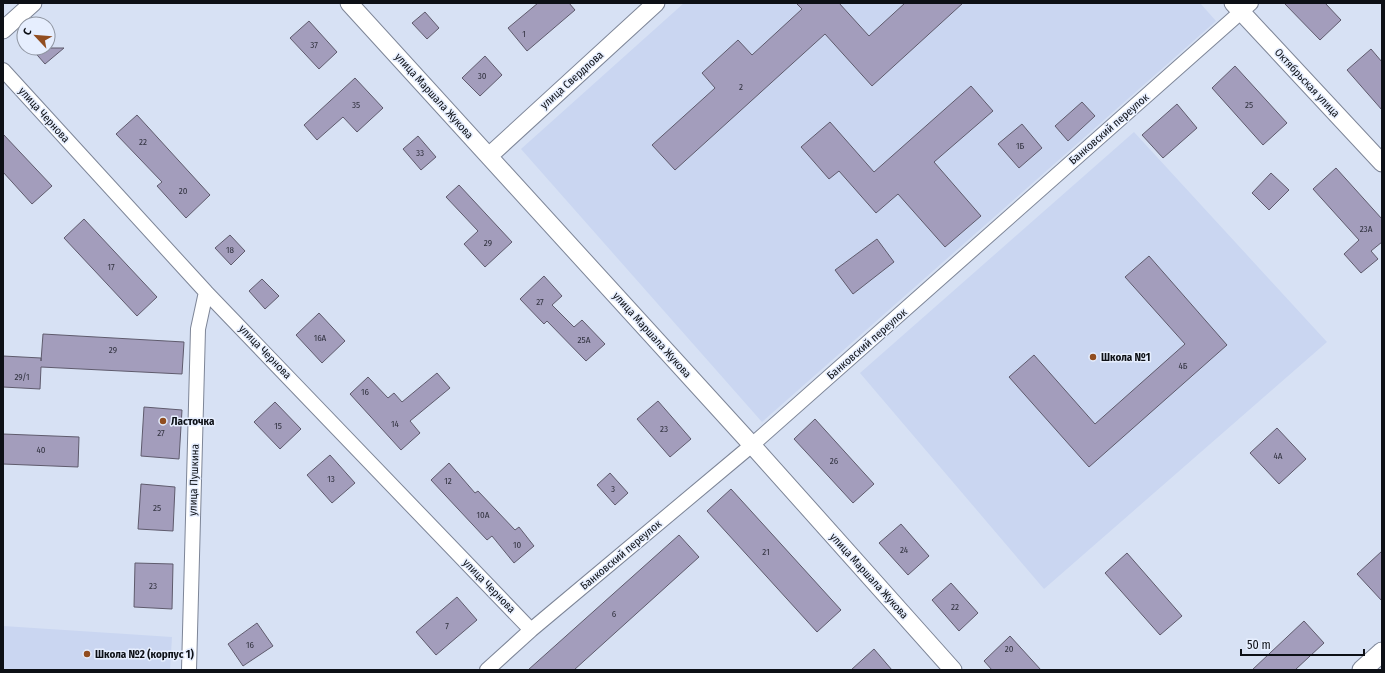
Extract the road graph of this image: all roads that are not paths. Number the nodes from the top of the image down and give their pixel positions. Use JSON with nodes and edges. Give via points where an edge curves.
{"nodes":[{"id":1,"x":34,"y":3,"type":"edge"},
{"id":2,"x":349,"y":3,"type":"edge"},
{"id":3,"x":656,"y":3,"type":"edge"},
{"id":4,"x":1242,"y":6,"type":"edge"},
{"id":5,"x":3,"y":30,"type":"edge"},
{"id":6,"x":3,"y":70,"type":"edge"},
{"id":7,"x":489,"y":156,"type":"junction"},
{"id":8,"x":1382,"y":162,"type":"edge"},
{"id":9,"x":206,"y":292,"type":"junction"},
{"id":10,"x":752,"y":445,"type":"junction"},
{"id":11,"x":531,"y":630,"type":"junction"},
{"id":12,"x":1382,"y":652,"type":"edge"},
{"id":13,"x":189,"y":670,"type":"edge"},
{"id":14,"x":487,"y":670,"type":"edge"},
{"id":15,"x":953,"y":670,"type":"edge"},
{"id":16,"x":1362,"y":670,"type":"edge"}],
"edges":[{"from":1,"to":5,"type":"street"},
{"from":2,"to":7,"type":"street","name":"улица Маршала Жукова"},
{"from":3,"to":7,"type":"street","name":"улица Свердлова"},
{"from":4,"to":8,"type":"street","name":"Октябрьская улица"},
{"from":4,"to":10,"type":"street","name":"Банковский переулок"},
{"from":6,"to":9,"type":"street","name":"улица Чернова"},
{"from":7,"to":10,"type":"street","name":"улица Маршала Жукова"},
{"from":9,"to":11,"type":"street","name":"улица Чернова"},
{"from":9,"to":13,"type":"street","name":"улица Пушкина","via":[[198,329]]},
{"from":10,"to":11,"type":"street","name":"Банковский переулок"},
{"from":10,"to":15,"type":"street","name":"улица Маршала Жукова"},
{"from":11,"to":14,"type":"street","name":"Банковский переулок"},
{"from":12,"to":16,"type":"main road"}]}
